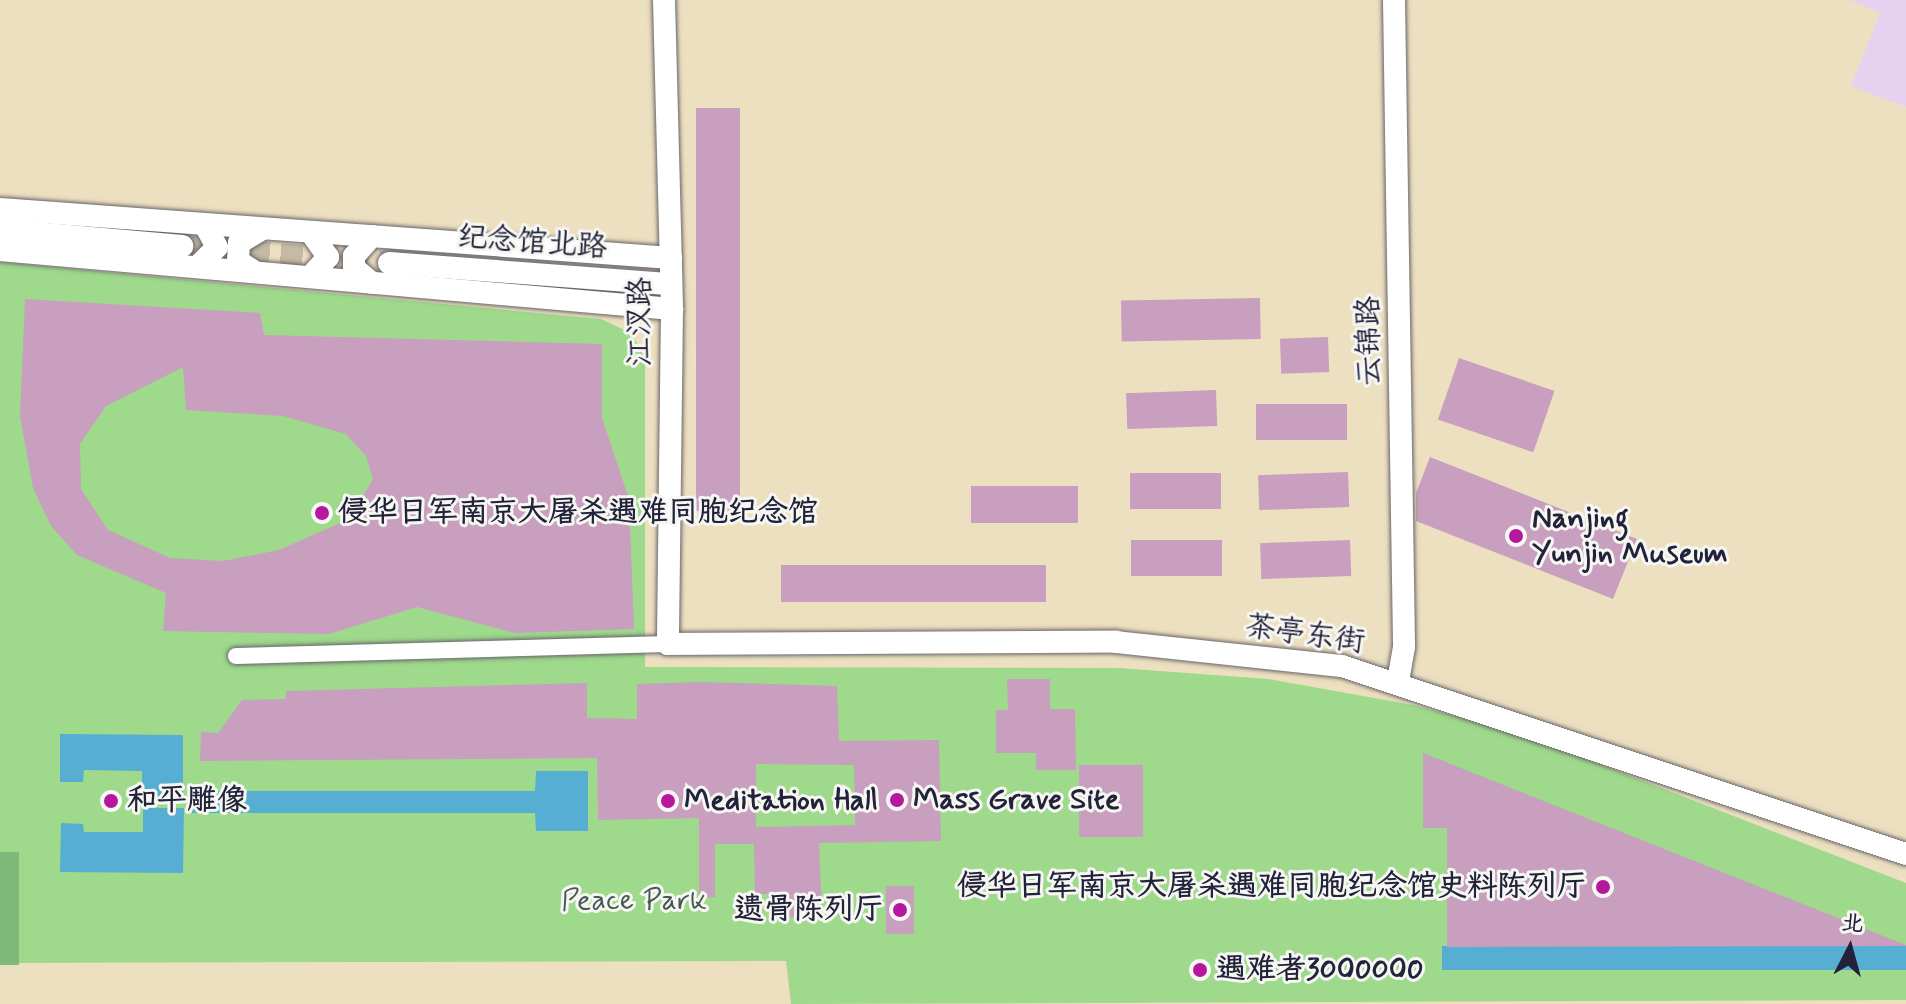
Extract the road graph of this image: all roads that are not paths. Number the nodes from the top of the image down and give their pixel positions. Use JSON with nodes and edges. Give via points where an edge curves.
{"nodes":[{"id":1,"x":664,"y":0,"type":"edge"},
{"id":2,"x":1394,"y":0,"type":"edge"},
{"id":3,"x":0,"y":209,"type":"edge"},
{"id":4,"x":204,"y":224,"type":"junction"},
{"id":5,"x":264,"y":228,"type":"junction"},
{"id":6,"x":0,"y":230,"type":"edge"},
{"id":7,"x":311,"y":233,"type":"junction"},
{"id":8,"x":372,"y":236,"type":"junction"},
{"id":9,"x":182,"y":246,"type":"tunnel mouth"},
{"id":10,"x":0,"y":250,"type":"edge"},
{"id":11,"x":671,"y":258,"type":"junction"},
{"id":12,"x":389,"y":263,"type":"tunnel mouth"},
{"id":13,"x":197,"y":267,"type":"junction"},
{"id":14,"x":255,"y":272,"type":"junction"},
{"id":15,"x":310,"y":277,"type":"junction"},
{"id":16,"x":372,"y":283,"type":"junction"},
{"id":17,"x":671,"y":284,"type":"junction"},
{"id":18,"x":672,"y":309,"type":"junction"},
{"id":19,"x":668,"y":644,"type":"junction"},
{"id":20,"x":236,"y":656,"type":"dead end"},
{"id":21,"x":1398,"y":681,"type":"junction"},
{"id":22,"x":1906,"y":854,"type":"edge"}],
"edges":[{"from":1,"to":11,"type":"street","name":"江汊路"},
{"from":2,"to":21,"type":"street","name":"云锦路","via":[[1404,647]]},
{"from":3,"to":4,"type":"street"},
{"from":4,"to":5,"type":"street"},
{"from":4,"to":13,"type":"street","via":[[217,247]]},
{"from":5,"to":7,"type":"street"},
{"from":5,"to":14,"type":"street","via":[[239,243],[238,261]]},
{"from":6,"to":9,"type":"street"},
{"from":7,"to":8,"type":"street"},
{"from":7,"to":15,"type":"street","via":[[328,257]]},
{"from":8,"to":11,"type":"street"},
{"from":8,"to":16,"type":"street","via":[[354,256],[354,268]]},
{"from":10,"to":13,"type":"street"},
{"from":11,"to":17,"type":"street","name":"江汊路"},
{"from":12,"to":17,"type":"street","name":"纪念馆北路"},
{"from":13,"to":14,"type":"street"},
{"from":14,"to":15,"type":"street"},
{"from":15,"to":16,"type":"street"},
{"from":16,"to":18,"type":"street"},
{"from":17,"to":18,"type":"street","name":"江汊路"},
{"from":18,"to":19,"type":"street","name":"江汊路"},
{"from":19,"to":20,"type":"street"},
{"from":19,"to":21,"type":"street","name":"茶亭东街","via":[[1116,642],[1342,666]]},
{"from":21,"to":22,"type":"street","name":"茶亭东街"}]}
